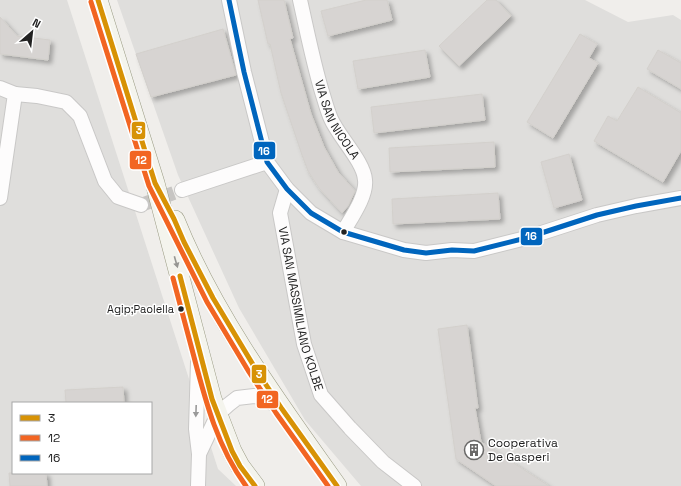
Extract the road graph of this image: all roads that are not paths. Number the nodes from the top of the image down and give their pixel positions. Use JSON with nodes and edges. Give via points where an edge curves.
{"nodes":[{"id":1,"x":98,"y":0,"type":"edge"},
{"id":2,"x":229,"y":0,"type":"edge"},
{"id":3,"x":300,"y":0,"type":"edge"},
{"id":4,"x":0,"y":88,"type":"edge"},
{"id":5,"x":15,"y":94,"type":"junction"},
{"id":6,"x":267,"y":162,"type":"junction"},
{"id":7,"x":155,"y":183,"type":"junction"},
{"id":8,"x":287,"y":189,"type":"junction"},
{"id":9,"x":182,"y":190,"type":"tunnel mouth"},
{"id":10,"x":0,"y":198,"type":"edge"},
{"id":11,"x":681,"y":198,"type":"edge"},
{"id":12,"x":141,"y":205,"type":"tunnel mouth"},
{"id":13,"x":342,"y":232,"type":"junction"},
{"id":14,"x":198,"y":344,"type":"junction"},
{"id":15,"x":282,"y":409,"type":"junction"},
{"id":16,"x":218,"y":414,"type":"junction"},
{"id":17,"x":199,"y":454,"type":"junction"},
{"id":18,"x":198,"y":486,"type":"edge"},
{"id":19,"x":255,"y":486,"type":"edge"},
{"id":20,"x":337,"y":486,"type":"edge"},
{"id":21,"x":414,"y":486,"type":"edge"}],
"edges":[{"from":1,"to":7,"type":"main road"},
{"from":2,"to":6,"type":"street"},
{"from":3,"to":13,"type":"street","name":"VIA SAN NICOLA","via":[[315,68],[331,118],[359,162],[365,179],[364,191]]},
{"from":4,"to":5,"type":"street"},
{"from":5,"to":10,"type":"street"},
{"from":5,"to":12,"type":"street","via":[[66,102],[80,116],[105,181],[118,197]]},
{"from":6,"to":8,"type":"street"},
{"from":6,"to":9,"type":"street"},
{"from":7,"to":14,"type":"main road","one_way":true},
{"from":7,"to":15,"type":"main road","via":[[213,298]]},
{"from":8,"to":13,"type":"street","via":[[310,213]]},
{"from":8,"to":21,"type":"street","name":"VIA SAN MASSIMILIANO KOLBE","via":[[280,213],[281,221],[304,344],[321,395],[383,462]]},
{"from":11,"to":13,"type":"street","via":[[597,215],[526,238],[474,251],[426,253],[404,250]]},
{"from":14,"to":16,"type":"main road"},
{"from":14,"to":17,"type":"street","one_way":true,"via":[[196,429]]},
{"from":15,"to":16,"type":"street","via":[[265,398],[254,396],[237,398]]},
{"from":15,"to":20,"type":"main road"},
{"from":16,"to":17,"type":"street"},
{"from":16,"to":19,"type":"main road","via":[[240,466]]},
{"from":17,"to":18,"type":"street"}]}
